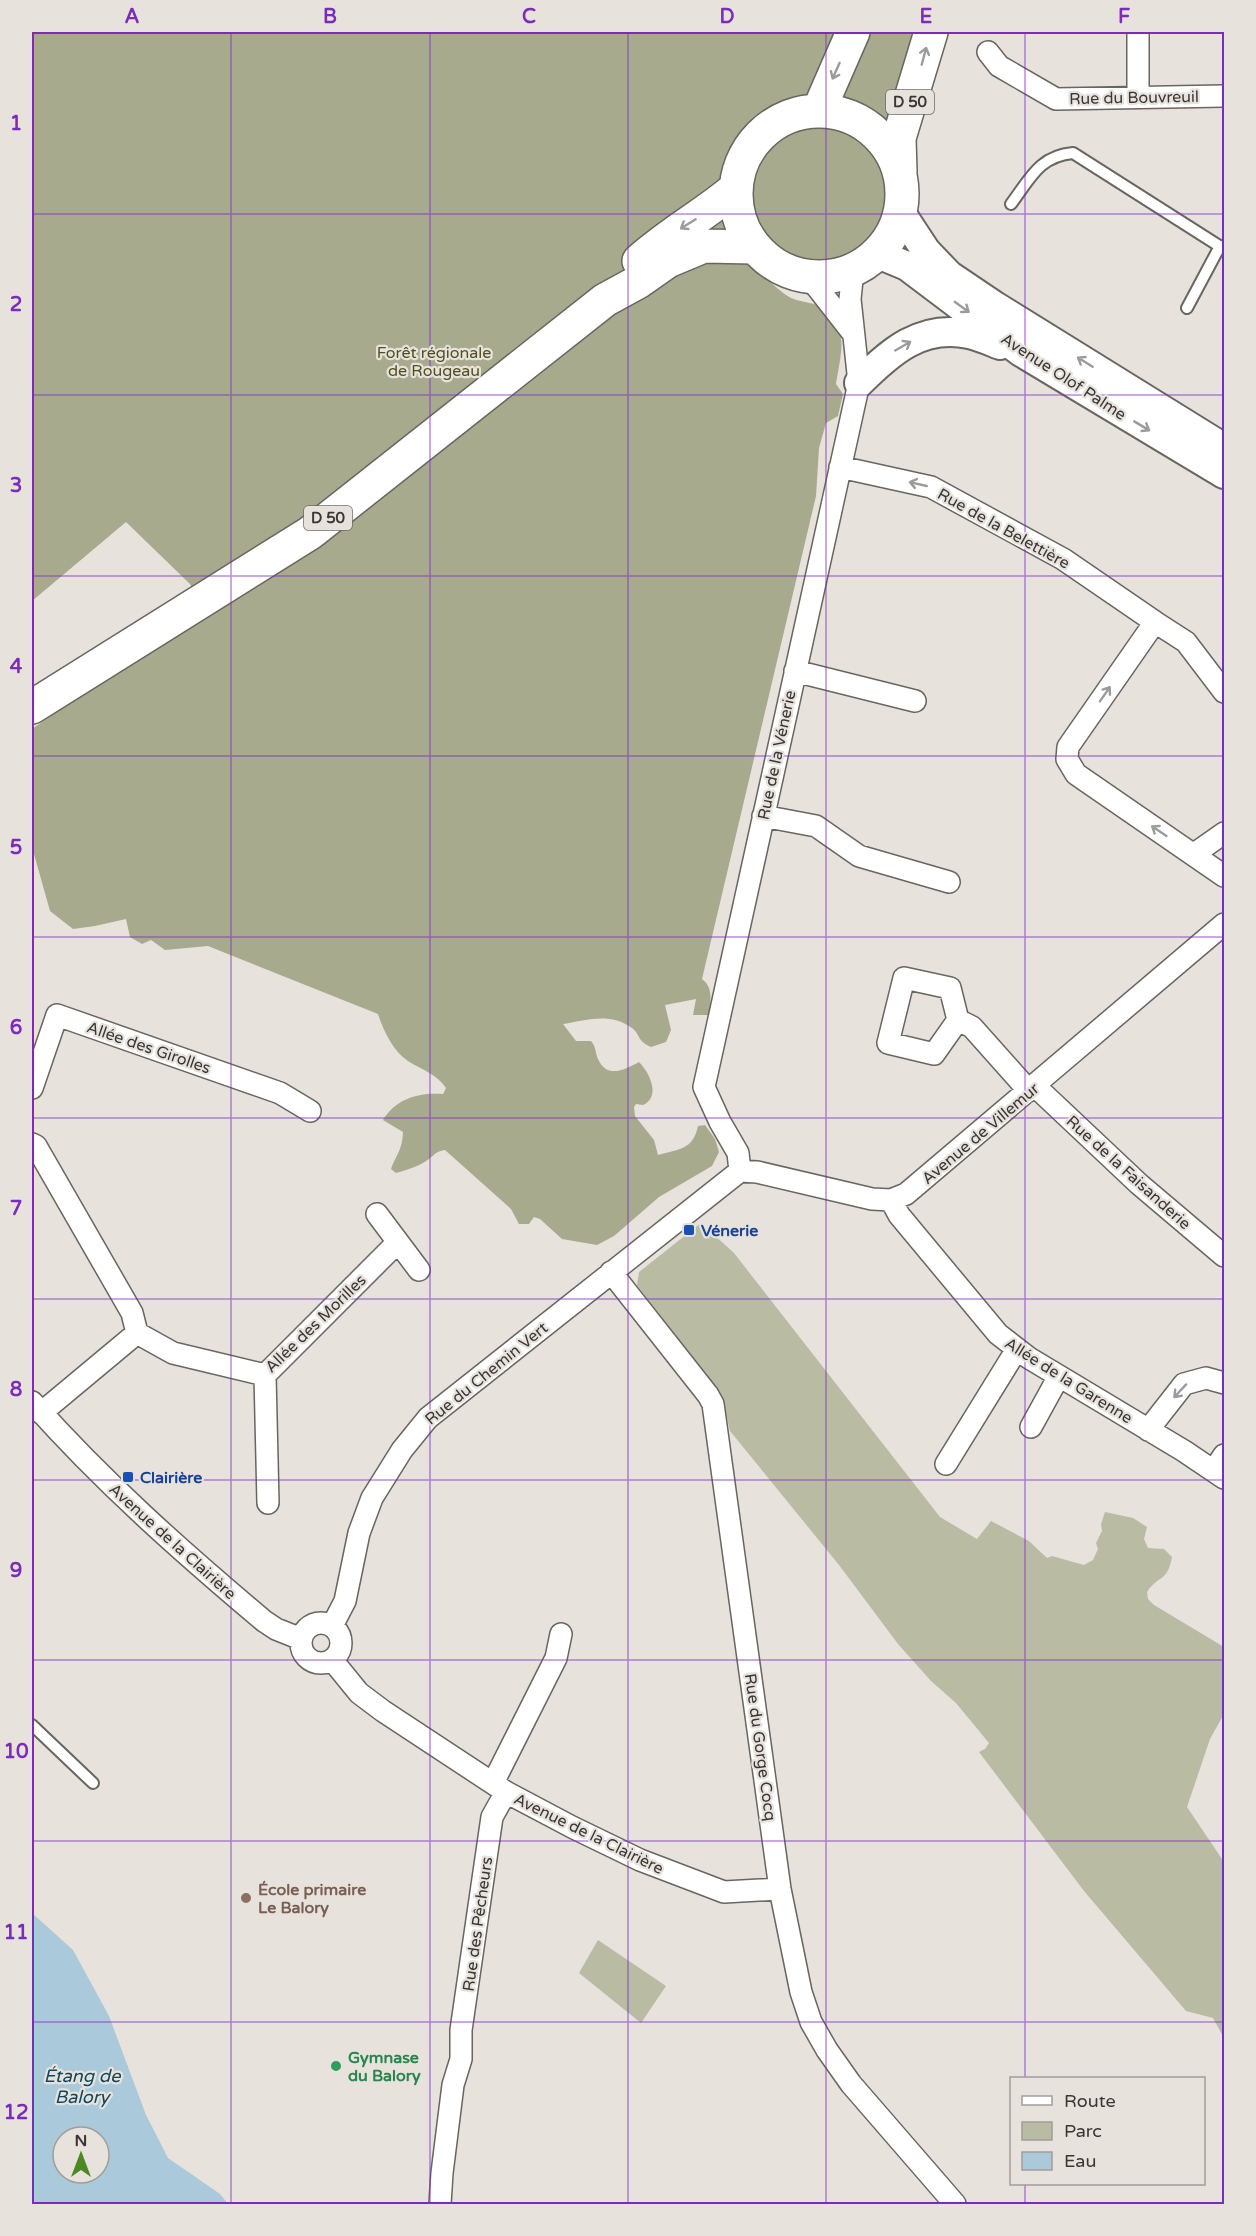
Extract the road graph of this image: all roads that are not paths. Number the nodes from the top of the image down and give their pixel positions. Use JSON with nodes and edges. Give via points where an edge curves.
{"nodes":[{"id":1,"x":853,"y":32,"type":"edge"},
{"id":2,"x":931,"y":32,"type":"edge"},
{"id":3,"x":1138,"y":32,"type":"edge"},
{"id":4,"x":988,"y":52,"type":"dead end"},
{"id":5,"x":1224,"y":96,"type":"edge"},
{"id":6,"x":1138,"y":97,"type":"junction"},
{"id":7,"x":819,"y":110,"type":"junction"},
{"id":8,"x":900,"y":174,"type":"junction"},
{"id":9,"x":735,"y":189,"type":"junction"},
{"id":10,"x":1011,"y":204,"type":"dead end"},
{"id":11,"x":901,"y":213,"type":"junction"},
{"id":12,"x":754,"y":247,"type":"junction"},
{"id":13,"x":1222,"y":248,"type":"edge"},
{"id":14,"x":866,"y":262,"type":"junction"},
{"id":15,"x":809,"y":278,"type":"junction"},
{"id":16,"x":604,"y":300,"type":"junction"},
{"id":17,"x":1187,"y":308,"type":"dead end"},
{"id":18,"x":853,"y":333,"type":"junction"},
{"id":19,"x":1021,"y":352,"type":"junction"},
{"id":20,"x":859,"y":383,"type":"junction"},
{"id":21,"x":1224,"y":448,"type":"edge"},
{"id":22,"x":840,"y":467,"type":"junction"},
{"id":23,"x":1224,"y":474,"type":"edge"},
{"id":24,"x":1155,"y":622,"type":"junction"},
{"id":25,"x":795,"y":671,"type":"junction"},
{"id":26,"x":1224,"y":692,"type":"edge"},
{"id":27,"x":915,"y":701,"type":"dead end"},
{"id":28,"x":32,"y":707,"type":"edge"},
{"id":29,"x":763,"y":816,"type":"junction"},
{"id":30,"x":1224,"y":833,"type":"edge"},
{"id":31,"x":1194,"y":854,"type":"junction"},
{"id":32,"x":1224,"y":876,"type":"edge"},
{"id":33,"x":949,"y":882,"type":"dead end"},
{"id":34,"x":1224,"y":924,"type":"edge"},
{"id":35,"x":958,"y":1020,"type":"dead end"},
{"id":36,"x":32,"y":1088,"type":"edge"},
{"id":37,"x":1032,"y":1089,"type":"junction"},
{"id":38,"x":310,"y":1112,"type":"dead end"},
{"id":39,"x":32,"y":1144,"type":"edge"},
{"id":40,"x":740,"y":1171,"type":"junction"},
{"id":41,"x":891,"y":1200,"type":"junction"},
{"id":42,"x":377,"y":1214,"type":"dead end"},
{"id":43,"x":398,"y":1242,"type":"junction"},
{"id":44,"x":1224,"y":1256,"type":"edge"},
{"id":45,"x":419,"y":1270,"type":"dead end"},
{"id":46,"x":611,"y":1272,"type":"junction"},
{"id":47,"x":137,"y":1333,"type":"junction"},
{"id":48,"x":1017,"y":1349,"type":"junction"},
{"id":49,"x":265,"y":1375,"type":"junction"},
{"id":50,"x":1059,"y":1376,"type":"junction"},
{"id":51,"x":1224,"y":1383,"type":"edge"},
{"id":52,"x":36,"y":1408,"type":"edge"},
{"id":53,"x":1031,"y":1427,"type":"dead end"},
{"id":54,"x":1148,"y":1430,"type":"junction"},
{"id":55,"x":946,"y":1464,"type":"dead end"},
{"id":56,"x":1221,"y":1468,"type":"edge"},
{"id":57,"x":268,"y":1503,"type":"dead end"},
{"id":58,"x":332,"y":1626,"type":"junction"},
{"id":59,"x":561,"y":1634,"type":"dead end"},
{"id":60,"x":301,"y":1639,"type":"junction"},
{"id":61,"x":333,"y":1661,"type":"junction"},
{"id":62,"x":32,"y":1725,"type":"edge"},
{"id":63,"x":93,"y":1783,"type":"dead end"},
{"id":64,"x":500,"y":1787,"type":"junction"},
{"id":65,"x":780,"y":1888,"type":"junction"},
{"id":66,"x":440,"y":2205,"type":"edge"},
{"id":67,"x":955,"y":2205,"type":"edge"}],
"edges":[{"from":1,"to":7,"type":"main road","one_way":true},
{"from":8,"to":2,"type":"main road","number":"D 50","one_way":true,"via":[[899,138]]},
{"from":3,"to":6,"type":"street"},
{"from":4,"to":6,"type":"street","name":"Rue du Bouvreuil","via":[[999,66],[1056,99]]},
{"from":5,"to":6,"type":"street","name":"Rue du Bouvreuil"},
{"from":7,"to":8,"type":"main road","via":[[845,114],[871,128],[888,147]]},
{"from":7,"to":9,"type":"main road","via":[[790,115],[754,141],[742,160]]},
{"from":8,"to":11,"type":"main road"},
{"from":9,"to":12,"type":"main road","via":[[742,226]]},
{"from":9,"to":16,"type":"main road","number":"D 50","one_way":true,"via":[[711,210],[661,241]]},
{"from":10,"to":13,"type":"lane","via":[[1040,165],[1053,157],[1074,153]]},
{"from":11,"to":14,"type":"main road","via":[[889,240]]},
{"from":21,"to":11,"type":"main road","name":"Avenue Olof Palme","one_way":true,"via":[[949,275],[926,251]]},
{"from":12,"to":15,"type":"main road","via":[[770,262]]},
{"from":12,"to":16,"type":"main road","number":"D 50","via":[[704,246],[668,261]]},
{"from":13,"to":17,"type":"lane"},
{"from":14,"to":15,"type":"main road","via":[[838,276]]},
{"from":14,"to":18,"type":"street","name":"Rue de la Vénerie","via":[[850,299]]},
{"from":14,"to":19,"type":"main road","name":"Avenue Olof Palme","one_way":true,"via":[[907,266]]},
{"from":15,"to":18,"type":"street"},
{"from":16,"to":28,"type":"main road","number":"D 50","via":[[310,532]]},
{"from":18,"to":20,"type":"street","name":"Rue de la Vénerie"},
{"from":20,"to":19,"type":"main road","one_way":true,"via":[[905,343],[945,332],[969,334]]},
{"from":19,"to":23,"type":"main road","name":"Avenue Olof Palme","one_way":true},
{"from":20,"to":22,"type":"street","name":"Rue de la Vénerie"},
{"from":24,"to":22,"type":"street","name":"Rue de la Belettière","one_way":true,"via":[[1063,559],[931,487]]},
{"from":22,"to":25,"type":"street","name":"Rue de la Vénerie"},
{"from":24,"to":26,"type":"street","name":"Rue de la Belettière","via":[[1186,642]]},
{"from":31,"to":24,"type":"street","one_way":true,"via":[[1076,774],[1066,759],[1068,747]]},
{"from":25,"to":27,"type":"street"},
{"from":25,"to":29,"type":"street","name":"Rue de la Vénerie"},
{"from":29,"to":33,"type":"street","via":[[816,825],[859,856]]},
{"from":29,"to":40,"type":"street","name":"Rue de la Vénerie","via":[[704,1087],[738,1153]]},
{"from":30,"to":31,"type":"street"},
{"from":31,"to":32,"type":"street"},
{"from":34,"to":37,"type":"street","name":"Avenue de Villemur"},
{"from":35,"to":37,"type":"street","name":"Rue de la Faisanderie","via":[[972,1028]]},
{"from":36,"to":38,"type":"street","name":"Allée des Girolles","via":[[57,1015],[280,1093]]},
{"from":37,"to":41,"type":"street","name":"Avenue de Villemur","via":[[906,1194]]},
{"from":37,"to":44,"type":"street","name":"Rue de la Faisanderie"},
{"from":39,"to":47,"type":"street","via":[[132,1313]]},
{"from":40,"to":41,"type":"street"},
{"from":40,"to":46,"type":"street","name":"Rue du Chemin Vert"},
{"from":41,"to":48,"type":"street","name":"Allée de la Garenne","via":[[899,1215],[998,1334]]},
{"from":42,"to":43,"type":"street"},
{"from":43,"to":45,"type":"street"},
{"from":43,"to":49,"type":"street","name":"Allée des Morilles"},
{"from":46,"to":58,"type":"street","name":"Rue du Chemin Vert","via":[[428,1418],[402,1450],[372,1498],[359,1533],[345,1601]]},
{"from":46,"to":65,"type":"street","name":"Rue du Gorge Cocq","via":[[713,1404]]},
{"from":47,"to":49,"type":"street","name":"Allée des Morilles","via":[[173,1353]]},
{"from":47,"to":52,"type":"street"},
{"from":48,"to":50,"type":"street","name":"Allée de la Garenne"},
{"from":48,"to":55,"type":"street"},
{"from":49,"to":57,"type":"street"},
{"from":50,"to":53,"type":"street"},
{"from":50,"to":54,"type":"street","name":"Allée de la Garenne"},
{"from":51,"to":54,"type":"street","one_way":true,"via":[[1206,1378],[1184,1384]]},
{"from":52,"to":60,"type":"street","name":"Avenue de la Clairière","via":[[104,1479],[182,1551],[264,1621]]},
{"from":54,"to":56,"type":"street","name":"Allée de la Garenne"},
{"from":58,"to":60,"type":"street","via":[[313,1624]]},
{"from":58,"to":61,"type":"street","via":[[342,1643]]},
{"from":59,"to":64,"type":"street","name":"Rue des Pêcheurs","via":[[556,1658]]},
{"from":60,"to":61,"type":"street","via":[[307,1659],[320,1664]]},
{"from":61,"to":64,"type":"street","name":"Avenue de la Clairière","via":[[359,1693]]},
{"from":62,"to":63,"type":"lane"},
{"from":64,"to":65,"type":"street","name":"Avenue de la Clairière","via":[[572,1827],[699,1884],[724,1892]]},
{"from":64,"to":66,"type":"street","name":"Rue des Pêcheurs","via":[[492,1817],[461,2030],[462,2059],[453,2085]]},
{"from":65,"to":67,"type":"street","name":"Rue du Gorge Cocq","via":[[811,2022],[851,2084]]}]}
